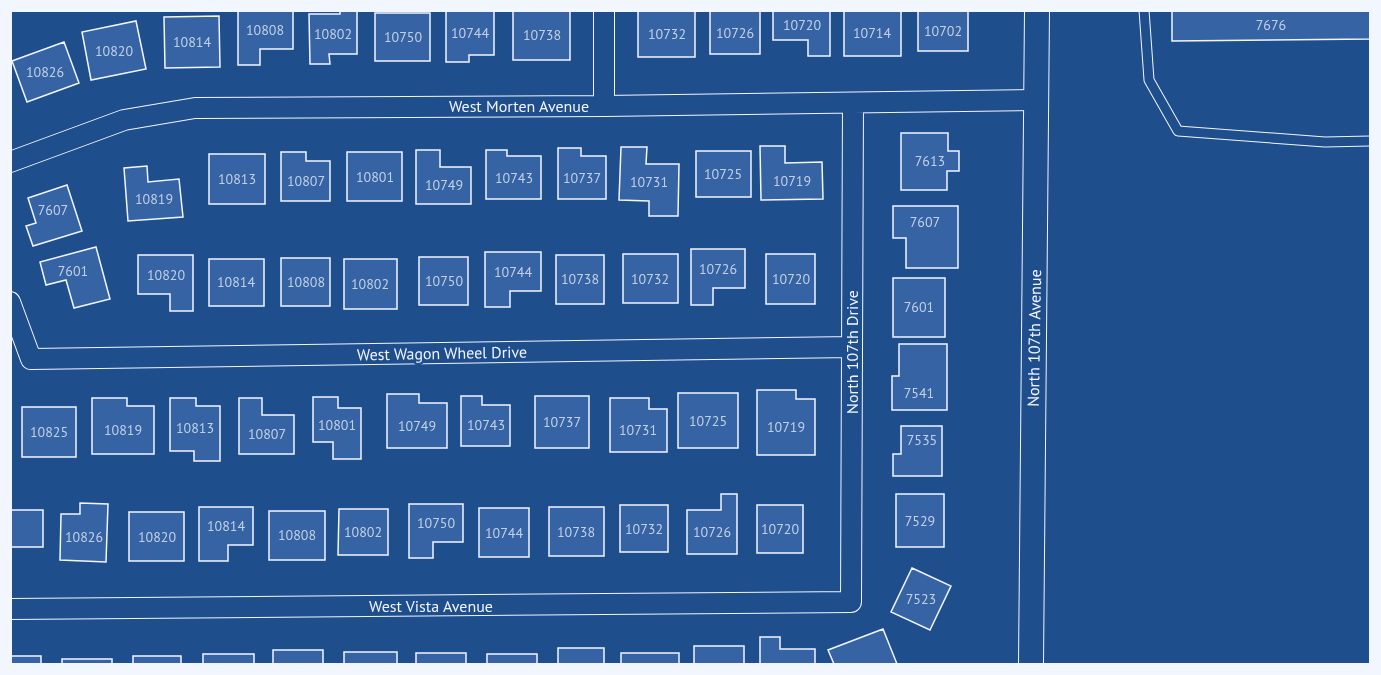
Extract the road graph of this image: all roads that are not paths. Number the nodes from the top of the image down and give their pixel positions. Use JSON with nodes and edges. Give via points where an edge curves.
{"nodes":[{"id":1,"x":604,"y":10,"type":"edge"},
{"id":2,"x":1037,"y":10,"type":"edge"},
{"id":3,"x":1144,"y":10,"type":"edge"},
{"id":4,"x":1036,"y":100,"type":"junction"},
{"id":5,"x":853,"y":103,"type":"junction"},
{"id":6,"x":604,"y":106,"type":"junction"},
{"id":7,"x":1371,"y":141,"type":"edge"},
{"id":8,"x":10,"y":162,"type":"edge"},
{"id":9,"x":10,"y":302,"type":"edge"},
{"id":10,"x":852,"y":347,"type":"junction"},
{"id":11,"x":851,"y":602,"type":"joint"},
{"id":12,"x":10,"y":609,"type":"edge"},
{"id":13,"x":1030,"y":664,"type":"edge"}],
"edges":[{"from":1,"to":6,"type":"street"},
{"from":2,"to":4,"type":"street","name":"North 107th Avenue"},
{"from":3,"to":7,"type":"lane","via":[[1149,80],[1178,131],[1325,142]]},
{"from":4,"to":5,"type":"street","name":"West Morten Avenue"},
{"from":4,"to":13,"type":"street","name":"North 107th Avenue"},
{"from":5,"to":6,"type":"street","name":"West Morten Avenue"},
{"from":5,"to":10,"type":"street","name":"North 107th Drive"},
{"from":6,"to":8,"type":"street","name":"West Morten Avenue","via":[[195,108],[124,120]]},
{"from":9,"to":10,"type":"street","name":"West Wagon Wheel Drive","via":[[31,358]]},
{"from":10,"to":11,"type":"street","name":"North 107th Drive"},
{"from":11,"to":12,"type":"street","name":"West Vista Avenue"}]}
